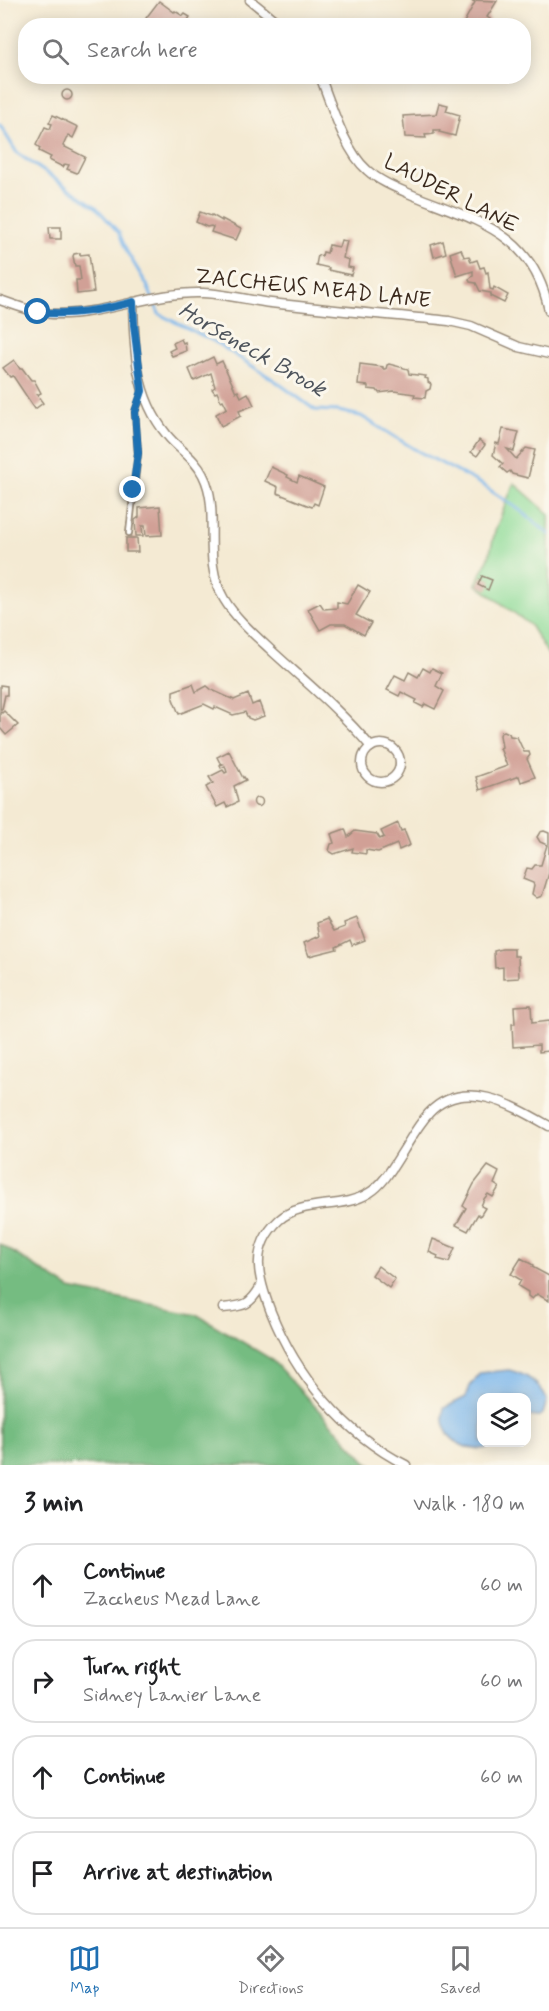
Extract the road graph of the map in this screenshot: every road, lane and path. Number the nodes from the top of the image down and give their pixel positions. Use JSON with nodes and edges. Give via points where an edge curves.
{"nodes":[{"id":1,"x":250,"y":0,"type":"edge"},
{"id":2,"x":272,"y":18,"type":"edge"},
{"id":3,"x":323,"y":84,"type":"edge"},
{"id":4,"x":0,"y":300,"type":"edge"},
{"id":5,"x":137,"y":301,"type":"junction"},
{"id":6,"x":549,"y":311,"type":"edge"},
{"id":7,"x":549,"y":354,"type":"edge"},
{"id":8,"x":142,"y":391,"type":"junction"},
{"id":9,"x":129,"y":533,"type":"dead end"},
{"id":10,"x":371,"y":747,"type":"junction"},
{"id":11,"x":549,"y":1126,"type":"edge"},
{"id":12,"x":261,"y":1286,"type":"junction"},
{"id":13,"x":223,"y":1308,"type":"dead end"},
{"id":14,"x":406,"y":1465,"type":"edge"}],
"edges":[{"from":1,"to":2,"type":"street"},
{"from":3,"to":6,"type":"street","name":"LAUDER LANE","via":[[349,146],[367,170],[513,243],[536,269]]},
{"from":4,"to":5,"type":"street","name":"ZACCHEUS MEAD LANE","via":[[54,314]]},
{"from":5,"to":7,"type":"street","name":"ZACCHEUS MEAD LANE","via":[[201,293],[449,321]]},
{"from":5,"to":8,"type":"street","via":[[134,325]]},
{"from":8,"to":9,"type":"lane","via":[[135,412],[138,453]]},
{"from":8,"to":10,"type":"street","via":[[155,419],[204,476],[211,501],[212,568],[224,599],[245,625],[351,723]]},
{"from":10,"to":10,"type":"street","via":[[363,760],[366,774],[381,782],[393,778],[399,771],[398,753],[384,744]]},
{"from":11,"to":12,"type":"street","via":[[490,1098],[461,1096],[446,1101],[430,1112],[371,1192],[344,1203],[290,1212],[280,1220],[262,1243],[258,1271]]},
{"from":12,"to":13,"type":"street","via":[[249,1303]]},
{"from":12,"to":14,"type":"street","via":[[284,1341],[310,1383],[372,1445]]}]}
